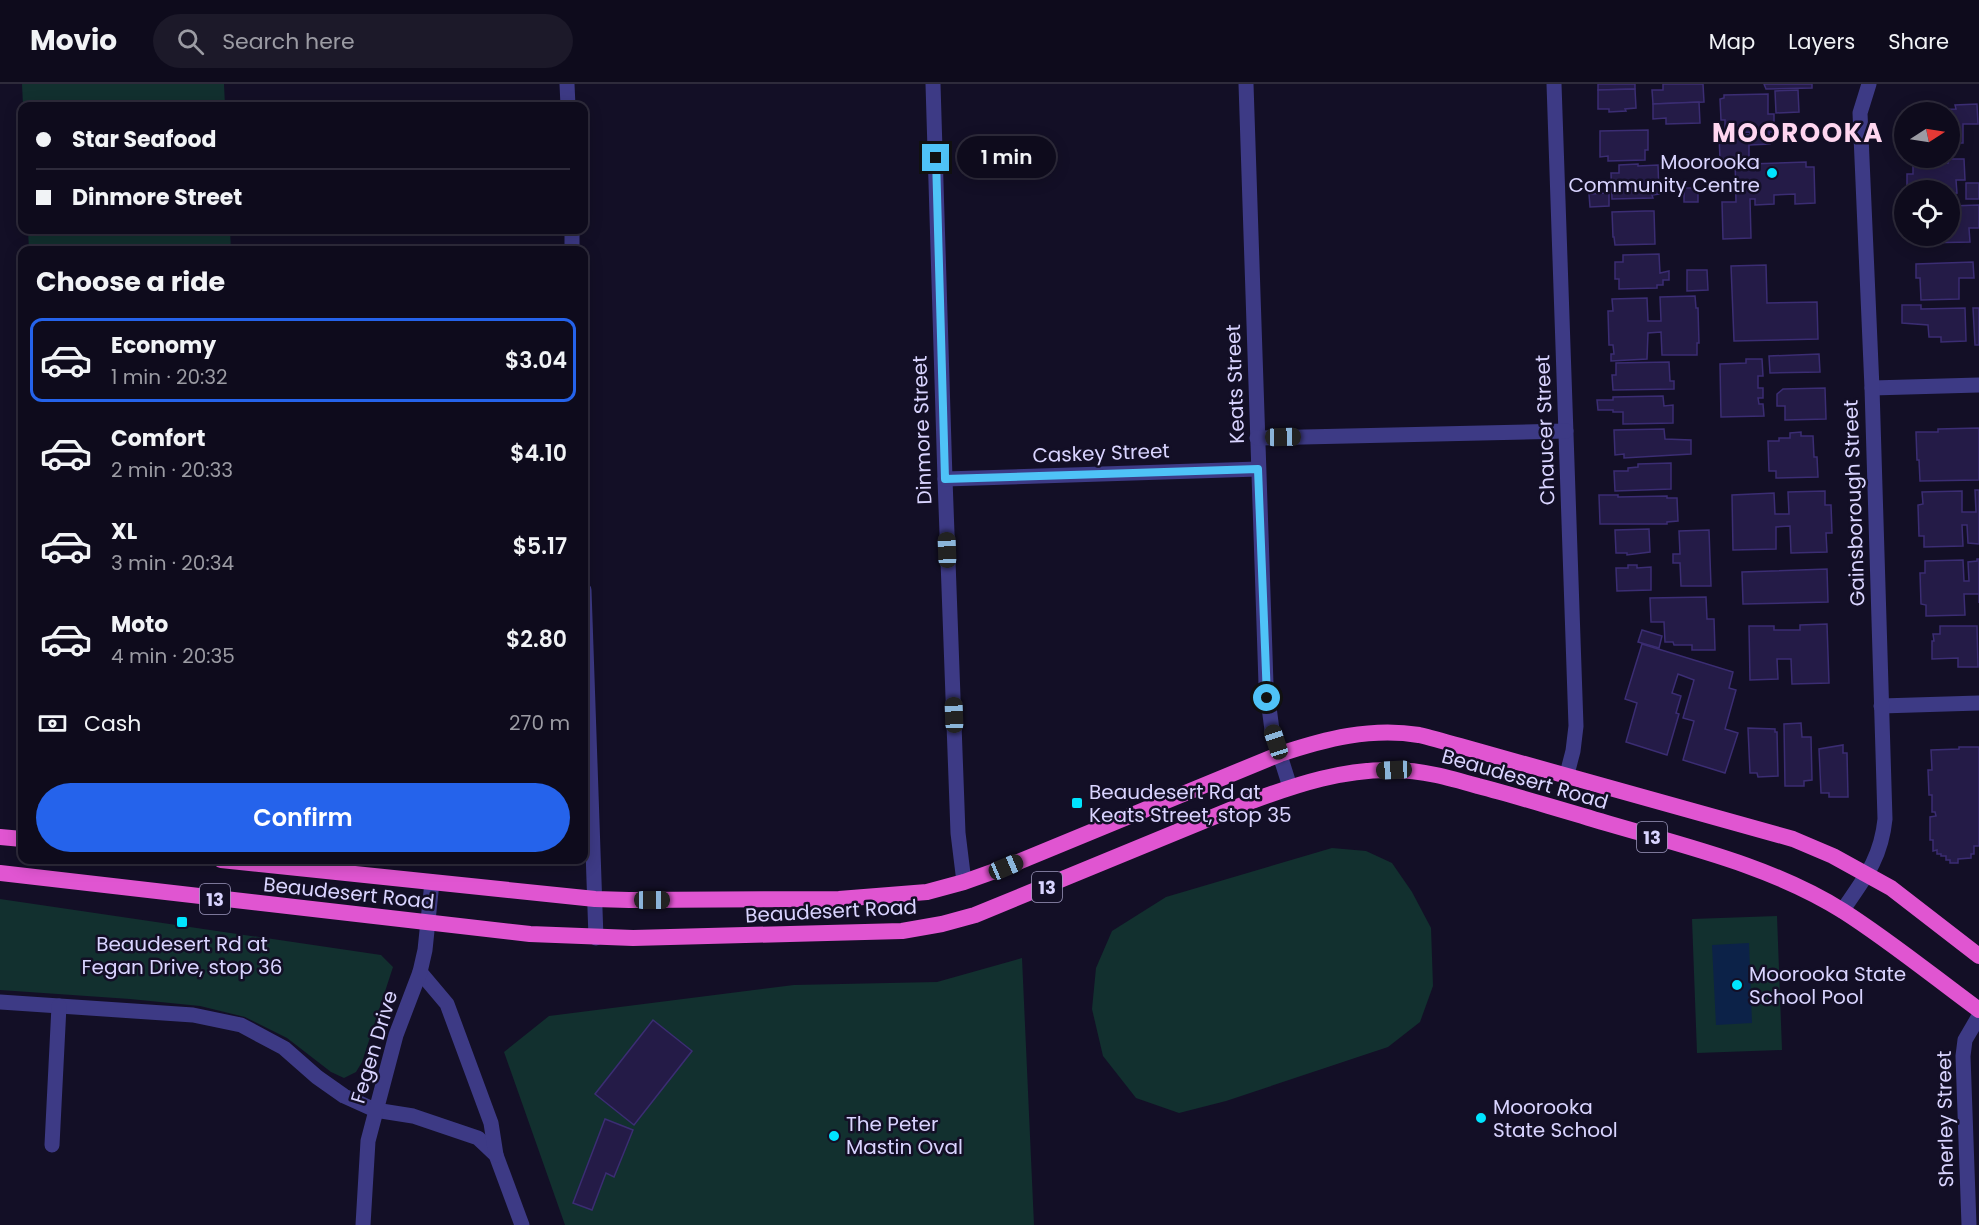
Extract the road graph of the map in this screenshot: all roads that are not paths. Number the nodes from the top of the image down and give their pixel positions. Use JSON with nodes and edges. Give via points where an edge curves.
{"nodes":[{"id":1,"x":567,"y":84,"type":"edge"},
{"id":2,"x":933,"y":84,"type":"edge"},
{"id":3,"x":1246,"y":84,"type":"edge"},
{"id":4,"x":1554,"y":84,"type":"edge"},
{"id":5,"x":1869,"y":84,"type":"edge"},
{"id":6,"x":568,"y":102,"type":"edge"},
{"id":7,"x":1979,"y":385,"type":"edge"},
{"id":8,"x":1872,"y":388,"type":"junction"},
{"id":9,"x":1566,"y":431,"type":"junction"},
{"id":10,"x":1257,"y":438,"type":"junction"},
{"id":11,"x":1258,"y":469,"type":"junction"},
{"id":12,"x":945,"y":479,"type":"junction"},
{"id":13,"x":588,"y":702,"type":"edge"},
{"id":14,"x":1979,"y":703,"type":"edge"},
{"id":15,"x":1881,"y":706,"type":"junction"},
{"id":16,"x":1280,"y":754,"type":"junction"},
{"id":17,"x":1567,"y":774,"type":"junction"},
{"id":18,"x":1290,"y":787,"type":"junction"},
{"id":19,"x":0,"y":837,"type":"edge"},
{"id":20,"x":18,"y":839,"type":"edge"},
{"id":21,"x":259,"y":864,"type":"edge"},
{"id":22,"x":0,"y":873,"type":"edge"},
{"id":23,"x":1867,"y":874,"type":"junction"},
{"id":24,"x":432,"y":882,"type":"junction"},
{"id":25,"x":964,"y":882,"type":"junction"},
{"id":26,"x":595,"y":899,"type":"junction"},
{"id":27,"x":1842,"y":910,"type":"junction"},
{"id":28,"x":428,"y":922,"type":"junction"},
{"id":29,"x":596,"y":938,"type":"junction"},
{"id":30,"x":1979,"y":956,"type":"edge"},
{"id":31,"x":420,"y":972,"type":"junction"},
{"id":32,"x":0,"y":1002,"type":"edge"},
{"id":33,"x":59,"y":1006,"type":"junction"},
{"id":34,"x":1979,"y":1010,"type":"edge"},
{"id":35,"x":1979,"y":1017,"type":"edge"},
{"id":36,"x":375,"y":1110,"type":"junction"},
{"id":37,"x":52,"y":1145,"type":"dead end"},
{"id":38,"x":496,"y":1155,"type":"junction"},
{"id":39,"x":363,"y":1225,"type":"edge"},
{"id":40,"x":522,"y":1225,"type":"edge"},
{"id":41,"x":1969,"y":1225,"type":"edge"}],
"edges":[{"from":1,"to":6,"type":"street"},
{"from":2,"to":12,"type":"street","name":"Dinmore Street"},
{"from":3,"to":10,"type":"street","name":"Keats Street"},
{"from":4,"to":9,"type":"street","name":"Chaucer Street"},
{"from":5,"to":8,"type":"street","name":"Gainsborough Street","via":[[1860,113]]},
{"from":7,"to":8,"type":"street"},
{"from":8,"to":15,"type":"street","name":"Gainsborough Street"},
{"from":9,"to":10,"type":"street"},
{"from":9,"to":17,"type":"street","name":"Chaucer Street","via":[[1576,726]]},
{"from":10,"to":11,"type":"street","name":"Keats Street"},
{"from":11,"to":12,"type":"street","name":"Caskey Street"},
{"from":11,"to":16,"type":"street","name":"Keats Street","via":[[1266,684],[1270,722]]},
{"from":12,"to":25,"type":"street","name":"Dinmore Street","via":[[959,840]]},
{"from":13,"to":26,"type":"street"},
{"from":14,"to":15,"type":"street"},
{"from":15,"to":23,"type":"street","name":"Gainsborough Street","via":[[1885,819],[1880,852]]},
{"from":16,"to":17,"type":"highway","name":"Beaudesert Road","number":"13","via":[[1346,735],[1379,732],[1418,735]]},
{"from":16,"to":18,"type":"street","name":"Keats Street"},
{"from":16,"to":25,"type":"highway","name":"Beaudesert Road","number":"13"},
{"from":17,"to":23,"type":"highway","name":"Beaudesert Road","number":"13","via":[[1793,839]]},
{"from":18,"to":27,"type":"highway","name":"Beaudesert Road","number":"13","via":[[1360,772],[1425,773],[1719,857],[1780,879]]},
{"from":18,"to":29,"type":"highway","name":"Beaudesert Road","number":"13","via":[[1018,899],[942,924],[902,932]]},
{"from":19,"to":20,"type":"highway"},
{"from":21,"to":24,"type":"highway","name":"Beaudesert Road","number":"13"},
{"from":22,"to":28,"type":"highway","name":"Beaudesert Road","number":"13"},
{"from":23,"to":27,"type":"street","name":"Gainsborough Street"},
{"from":23,"to":30,"type":"highway","name":"Beaudesert Road","number":"13"},
{"from":24,"to":26,"type":"highway","name":"Beaudesert Road","number":"13"},
{"from":24,"to":28,"type":"street","name":"Fegen Drive"},
{"from":25,"to":26,"type":"highway","name":"Beaudesert Road","number":"13","via":[[927,892],[839,899]]},
{"from":26,"to":29,"type":"street"},
{"from":27,"to":34,"type":"highway","name":"Beaudesert Road","number":"13"},
{"from":28,"to":29,"type":"highway","name":"Beaudesert Road","number":"13"},
{"from":28,"to":31,"type":"street","name":"Fegen Drive"},
{"from":31,"to":36,"type":"street","name":"Fegen Drive","via":[[396,1035]]},
{"from":31,"to":38,"type":"street","via":[[447,1004],[491,1123]]},
{"from":32,"to":33,"type":"street"},
{"from":33,"to":36,"type":"street","via":[[184,1014],[241,1025],[284,1048],[344,1096]]},
{"from":33,"to":37,"type":"street"},
{"from":35,"to":41,"type":"street","name":"Sherley Street","via":[[1965,1040],[1963,1056]]},
{"from":36,"to":38,"type":"street","via":[[413,1116],[478,1138]]},
{"from":36,"to":39,"type":"street","name":"Fegen Drive","via":[[368,1141]]},
{"from":38,"to":40,"type":"street"}]}
